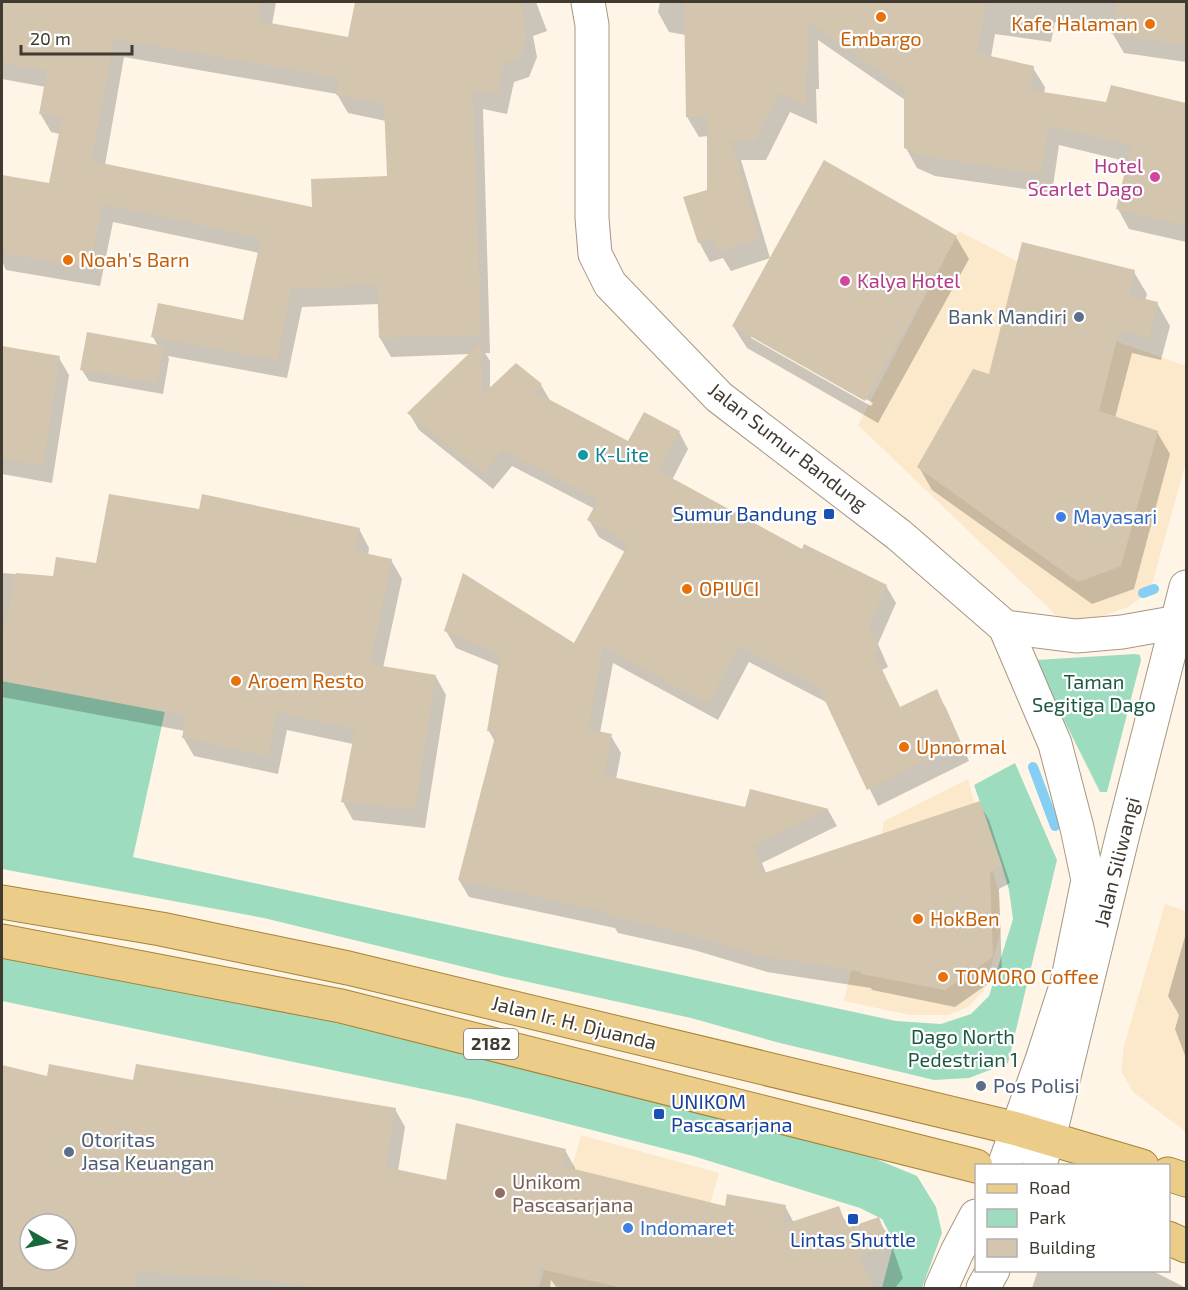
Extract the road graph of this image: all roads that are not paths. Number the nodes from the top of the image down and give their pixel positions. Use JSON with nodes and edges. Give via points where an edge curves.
{"nodes":[{"id":1,"x":588,"y":2,"type":"edge"},
{"id":2,"x":1186,"y":587,"type":"edge"},
{"id":3,"x":1178,"y":622,"type":"junction"},
{"id":4,"x":1005,"y":627,"type":"junction"},
{"id":5,"x":2,"y":902,"type":"edge"},
{"id":6,"x":2,"y":941,"type":"edge"},
{"id":7,"x":1017,"y":1130,"type":"junction"},
{"id":8,"x":1044,"y":1152,"type":"edge"},
{"id":9,"x":1005,"y":1164,"type":"edge"},
{"id":10,"x":1128,"y":1164,"type":"edge"},
{"id":11,"x":975,"y":1166,"type":"edge"},
{"id":12,"x":1170,"y":1175,"type":"edge"},
{"id":13,"x":1186,"y":1180,"type":"edge"},
{"id":14,"x":975,"y":1218,"type":"edge"},
{"id":15,"x":1170,"y":1239,"type":"edge"},
{"id":16,"x":1186,"y":1246,"type":"edge"},
{"id":17,"x":992,"y":1272,"type":"edge"},
{"id":18,"x":941,"y":1288,"type":"edge"},
{"id":19,"x":983,"y":1288,"type":"edge"}],
"edges":[{"from":1,"to":4,"type":"street","name":"Jalan Sumur Bandung","via":[[592,25],[594,254],[610,284],[719,397],[899,535]]},
{"from":2,"to":3,"type":"street","name":"Jalan Siliwangi"},
{"from":3,"to":4,"type":"street","via":[[1076,636]]},
{"from":3,"to":8,"type":"street","name":"Jalan Siliwangi"},
{"from":4,"to":7,"type":"street","name":"Jalan Siliwangi","via":[[1055,744],[1088,880],[1066,983]]},
{"from":5,"to":7,"type":"main road","name":"Jalan Ir. H. Djuanda","number":"2182","via":[[327,963]]},
{"from":6,"to":11,"type":"main road","name":"Jalan Ir. H. Djuanda","number":"2182","via":[[340,1006]]},
{"from":7,"to":8,"type":"main road","name":"Jalan Ir. H. Djuanda","number":"2182"},
{"from":7,"to":9,"type":"street","name":"Jalan Siliwangi"},
{"from":8,"to":10,"type":"main road","name":"Jalan Ir. H. Djuanda"},
{"from":12,"to":13,"type":"main road"},
{"from":14,"to":18,"type":"street"},
{"from":15,"to":16,"type":"main road"},
{"from":17,"to":19,"type":"street"}]}
